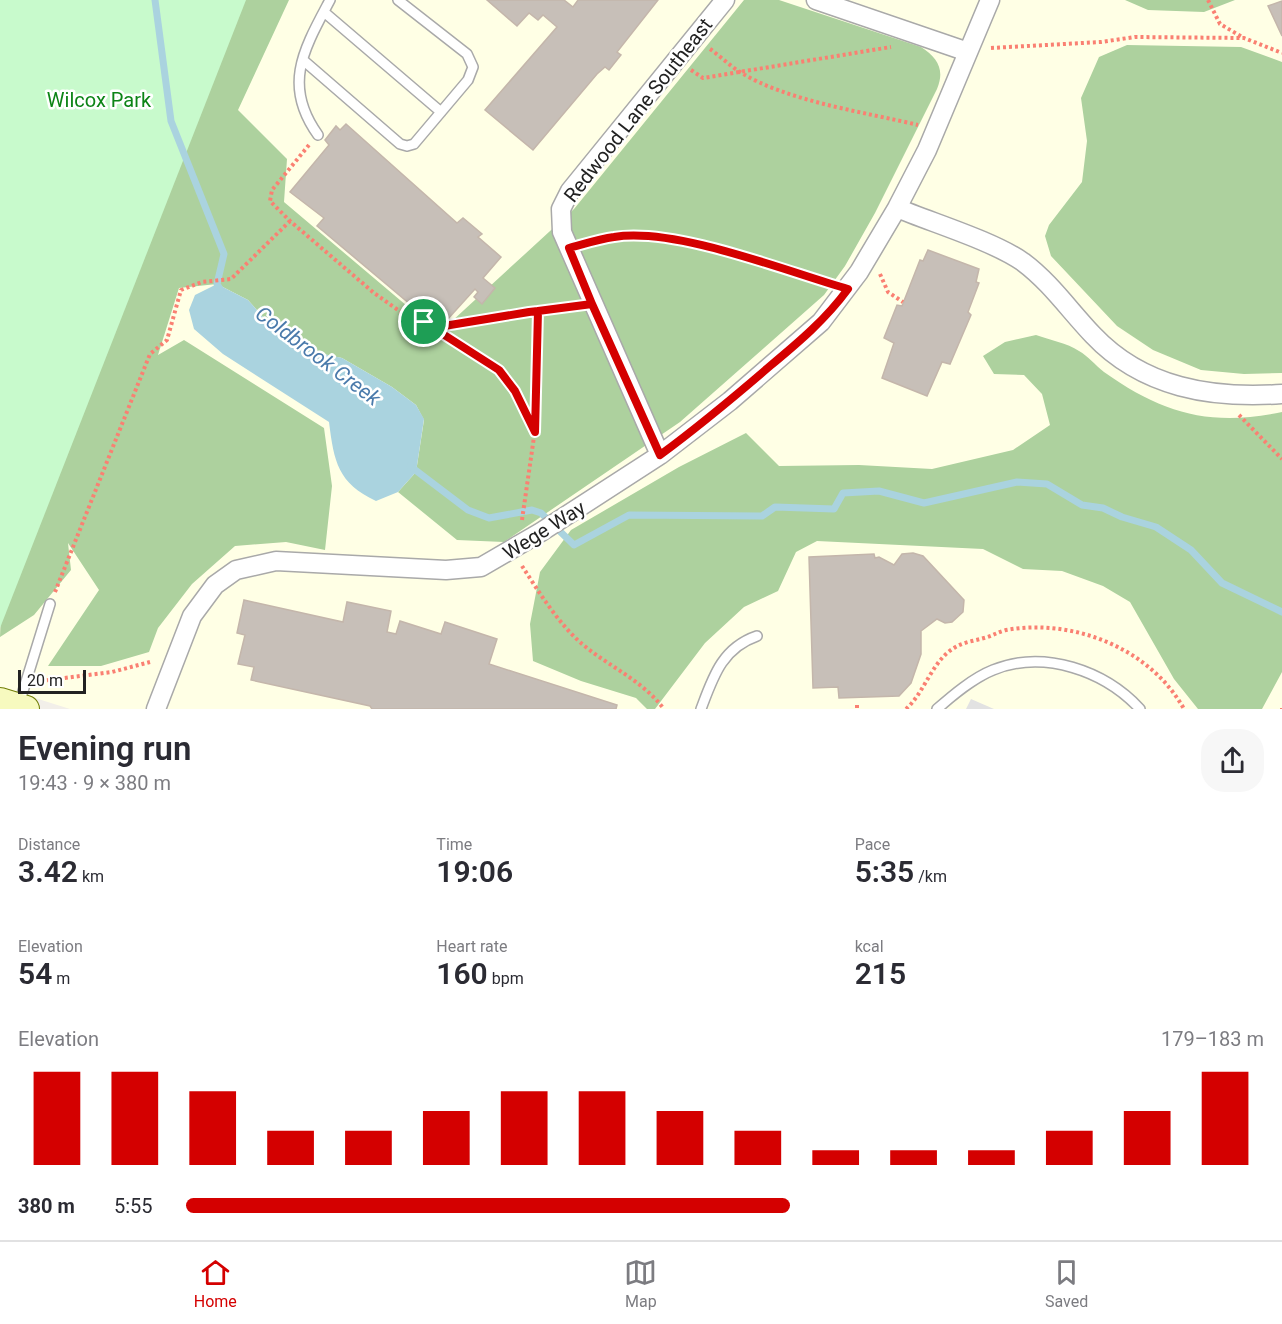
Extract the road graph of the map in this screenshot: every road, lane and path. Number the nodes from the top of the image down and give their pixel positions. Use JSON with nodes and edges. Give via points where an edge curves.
{"nodes":[{"id":1,"x":330,"y":0,"type":"edge"},
{"id":2,"x":398,"y":0,"type":"edge"},
{"id":3,"x":725,"y":0,"type":"edge"},
{"id":4,"x":816,"y":0,"type":"edge"},
{"id":5,"x":990,"y":0,"type":"edge"},
{"id":6,"x":1208,"y":0,"type":"edge"},
{"id":7,"x":324,"y":12,"type":"junction"},
{"id":8,"x":920,"y":36,"type":"junction"},
{"id":9,"x":1244,"y":38,"type":"junction"},
{"id":10,"x":694,"y":39,"type":"junction"},
{"id":11,"x":976,"y":52,"type":"junction"},
{"id":12,"x":1282,"y":53,"type":"edge"},
{"id":13,"x":303,"y":60,"type":"junction"},
{"id":14,"x":678,"y":60,"type":"junction"},
{"id":15,"x":740,"y":72,"type":"junction"},
{"id":16,"x":441,"y":112,"type":"junction"},
{"id":17,"x":937,"y":129,"type":"junction"},
{"id":18,"x":318,"y":135,"type":"joint"},
{"id":19,"x":897,"y":208,"type":"junction"},
{"id":20,"x":290,"y":221,"type":"junction"},
{"id":21,"x":569,"y":248,"type":"junction"},
{"id":22,"x":880,"y":266,"type":"dead end"},
{"id":23,"x":848,"y":289,"type":"junction"},
{"id":24,"x":903,"y":302,"type":"dead end"},
{"id":25,"x":592,"y":304,"type":"junction"},
{"id":26,"x":538,"y":311,"type":"junction"},
{"id":27,"x":424,"y":322,"type":"junction"},
{"id":28,"x":1220,"y":394,"type":"junction"},
{"id":29,"x":1282,"y":394,"type":"edge"},
{"id":30,"x":535,"y":432,"type":"junction"},
{"id":31,"x":660,"y":455,"type":"junction"},
{"id":32,"x":1282,"y":459,"type":"edge"},
{"id":33,"x":522,"y":524,"type":"dead end"},
{"id":34,"x":520,"y":563,"type":"dead end"},
{"id":35,"x":50,"y":604,"type":"joint"},
{"id":36,"x":757,"y":636,"type":"dead end"},
{"id":37,"x":150,"y":662,"type":"dead end"},
{"id":38,"x":26,"y":677,"type":"junction"},
{"id":39,"x":15,"y":705,"type":"edge"},
{"id":40,"x":156,"y":709,"type":"edge"},
{"id":41,"x":664,"y":709,"type":"edge"},
{"id":42,"x":701,"y":709,"type":"edge"},
{"id":43,"x":937,"y":709,"type":"edge"},
{"id":44,"x":1140,"y":709,"type":"edge"}],
"edges":[{"from":1,"to":7,"type":"lane"},
{"from":2,"to":16,"type":"lane","via":[[459,47],[472,63],[468,80]]},
{"from":3,"to":10,"type":"street","name":"Redwood Lane Southeast"},
{"from":4,"to":8,"type":"street"},
{"from":5,"to":11,"type":"street","name":"Wege Way"},
{"from":6,"to":9,"type":"path","via":[[1220,24]]},
{"from":7,"to":13,"type":"lane"},
{"from":7,"to":16,"type":"lane"},
{"from":8,"to":11,"type":"street"},
{"from":8,"to":15,"type":"path","via":[[917,42]]},
{"from":9,"to":11,"type":"path","via":[[1135,37],[999,46]]},
{"from":9,"to":12,"type":"path"},
{"from":10,"to":14,"type":"street","name":"Redwood Lane Southeast"},
{"from":10,"to":15,"type":"path"},
{"from":11,"to":17,"type":"street","name":"Wege Way"},
{"from":13,"to":16,"type":"lane","via":[[403,145],[414,144]]},
{"from":13,"to":18,"type":"lane","via":[[299,99]]},
{"from":14,"to":15,"type":"path","via":[[703,78]]},
{"from":14,"to":21,"type":"street","name":"Redwood Lane Southeast","via":[[567,195],[560,219]]},
{"from":15,"to":17,"type":"path","via":[[821,102]]},
{"from":17,"to":19,"type":"street","name":"Wege Way"},
{"from":18,"to":20,"type":"path","via":[[272,190],[270,201]]},
{"from":19,"to":23,"type":"street","name":"Wege Way"},
{"from":19,"to":28,"type":"street","via":[[1022,261],[1095,337],[1139,369],[1181,388]]},
{"from":20,"to":27,"type":"path","via":[[374,293],[408,317]]},
{"from":20,"to":35,"type":"path","via":[[231,279],[202,282],[181,290],[167,340],[150,354]]},
{"from":21,"to":23,"type":"path","via":[[616,236],[657,237],[705,246]]},
{"from":21,"to":25,"type":"street","name":"Redwood Lane Southeast"},
{"from":22,"to":24,"type":"path","via":[[885,288]]},
{"from":23,"to":31,"type":"street","name":"Wege Way","via":[[811,332]]},
{"from":25,"to":26,"type":"path"},
{"from":25,"to":31,"type":"street","name":"Redwood Lane Southeast"},
{"from":26,"to":27,"type":"path","via":[[438,327]]},
{"from":26,"to":30,"type":"path"},
{"from":27,"to":30,"type":"path","via":[[499,370],[515,391]]},
{"from":28,"to":29,"type":"street"},
{"from":28,"to":32,"type":"path"},
{"from":30,"to":33,"type":"path"},
{"from":31,"to":40,"type":"street","name":"Wege Way","via":[[496,560],[470,568],[276,561],[236,570],[215,585],[192,616]]},
{"from":34,"to":41,"type":"path","via":[[581,642],[645,687]]},
{"from":35,"to":38,"type":"lane"},
{"from":36,"to":42,"type":"lane","via":[[735,646],[723,659]]},
{"from":37,"to":38,"type":"path","via":[[112,672],[44,681]]},
{"from":38,"to":39,"type":"lane"},
{"from":43,"to":44,"type":"lane","via":[[995,669],[1039,663],[1073,667],[1095,675]]}]}
